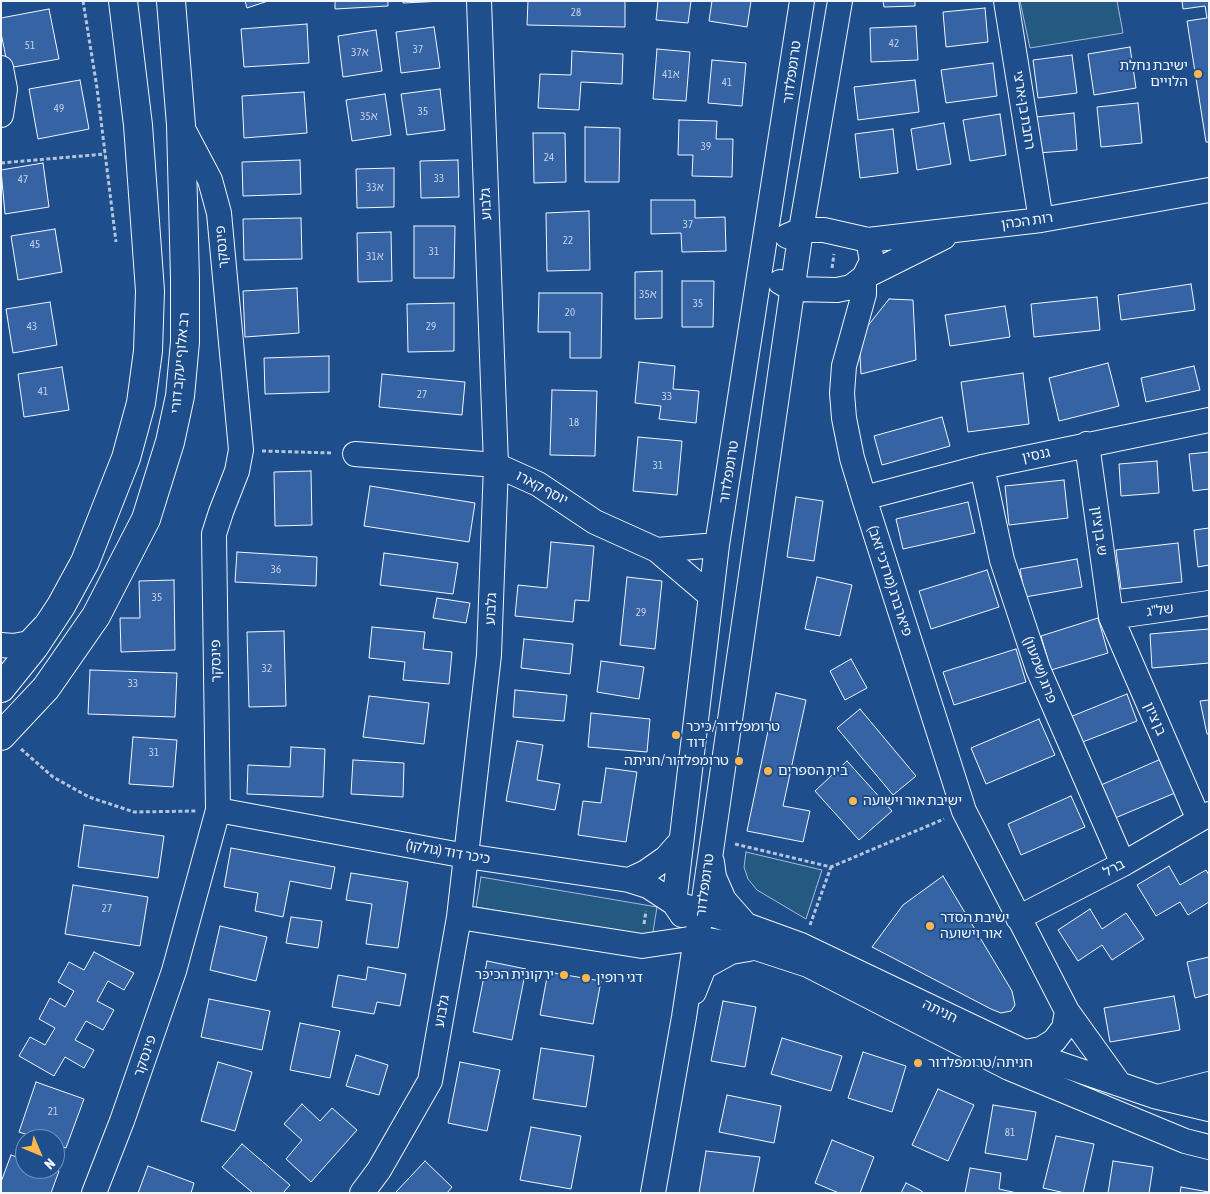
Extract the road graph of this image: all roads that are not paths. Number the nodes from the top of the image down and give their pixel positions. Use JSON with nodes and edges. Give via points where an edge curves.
{"nodes":[{"id":1,"x":123,"y":1,"type":"edge"},
{"id":2,"x":171,"y":1,"type":"edge"},
{"id":3,"x":479,"y":1,"type":"edge"},
{"id":4,"x":802,"y":1,"type":"edge"},
{"id":5,"x":840,"y":1,"type":"edge"},
{"id":6,"x":1006,"y":1,"type":"edge"},
{"id":7,"x":1,"y":68,"type":"edge"},
{"id":8,"x":1,"y":115,"type":"edge"},
{"id":9,"x":180,"y":125,"type":"junction"},
{"id":10,"x":1209,"y":190,"type":"edge"},
{"id":11,"x":1041,"y":220,"type":"junction"},
{"id":12,"x":958,"y":229,"type":"junction"},
{"id":13,"x":801,"y":230,"type":"junction"},
{"id":14,"x":868,"y":240,"type":"junction"},
{"id":15,"x":762,"y":254,"type":"junction"},
{"id":16,"x":864,"y":277,"type":"junction"},
{"id":17,"x":792,"y":289,"type":"junction"},
{"id":18,"x":1209,"y":420,"type":"edge"},
{"id":19,"x":1087,"y":444,"type":"junction"},
{"id":20,"x":355,"y":454,"type":"road end"},
{"id":21,"x":496,"y":465,"type":"junction"},
{"id":22,"x":982,"y":467,"type":"junction"},
{"id":23,"x":864,"y":498,"type":"junction"},
{"id":24,"x":717,"y":545,"type":"junction"},
{"id":25,"x":657,"y":550,"type":"junction"},
{"id":26,"x":711,"y":596,"type":"junction"},
{"id":27,"x":1209,"y":603,"type":"edge"},
{"id":28,"x":1111,"y":617,"type":"junction"},
{"id":29,"x":51,"y":621,"type":"junction"},
{"id":30,"x":1,"y":645,"type":"edge"},
{"id":31,"x":1,"y":688,"type":"edge"},
{"id":32,"x":10,"y":741,"type":"edge"},
{"id":33,"x":207,"y":810,"type":"junction"},
{"id":34,"x":1204,"y":817,"type":"edge"},
{"id":35,"x":681,"y":841,"type":"junction"},
{"id":36,"x":719,"y":846,"type":"junction"},
{"id":37,"x":466,"y":856,"type":"junction"},
{"id":38,"x":1123,"y":864,"type":"junction"},
{"id":39,"x":629,"y":880,"type":"junction"},
{"id":40,"x":674,"y":904,"type":"junction"},
{"id":41,"x":702,"y":913,"type":"junction"},
{"id":42,"x":459,"y":917,"type":"junction"},
{"id":43,"x":1018,"y":918,"type":"junction"},
{"id":44,"x":746,"y":925,"type":"junction"},
{"id":45,"x":696,"y":938,"type":"junction"},
{"id":46,"x":756,"y":948,"type":"junction"},
{"id":47,"x":1067,"y":1011,"type":"junction"},
{"id":48,"x":684,"y":1017,"type":"junction"},
{"id":49,"x":1024,"y":1052,"type":"junction"},
{"id":50,"x":1118,"y":1082,"type":"junction"},
{"id":51,"x":1209,"y":1084,"type":"edge"},
{"id":52,"x":1154,"y":1096,"type":"junction"},
{"id":53,"x":1209,"y":1109,"type":"edge"},
{"id":54,"x":1209,"y":1147,"type":"edge"},
{"id":55,"x":94,"y":1193,"type":"edge"},
{"id":56,"x":362,"y":1193,"type":"edge"},
{"id":57,"x":653,"y":1193,"type":"edge"}],
"edges":[{"from":1,"to":29,"type":"main road","via":[[146,213],[150,291],[148,351],[141,403],[122,467],[85,562]]},
{"from":2,"to":9,"type":"main road","name":"רב אלוף יעקב דורי"},
{"from":3,"to":21,"type":"street","name":"גלבוע"},
{"from":4,"to":15,"type":"street","name":"טרומפלדור"},
{"from":5,"to":13,"type":"street","name":"טרומפלדור"},
{"from":6,"to":11,"type":"street","name":"רחבת בן-ארצי"},
{"from":7,"to":8,"type":"street","via":[[5,89]]},
{"from":9,"to":32,"type":"main road","name":"רב אלוף יעקב דורי","via":[[185,342],[180,396],[158,485],[132,550],[96,616]]},
{"from":9,"to":33,"type":"street","name":"פינסקר","via":[[210,180],[219,213],[241,450],[237,471],[214,534]]},
{"from":10,"to":11,"type":"street","name":"רות הכהן"},
{"from":11,"to":12,"type":"street","name":"רות הכהן"},
{"from":12,"to":14,"type":"street","name":"רות הכהן"},
{"from":12,"to":16,"type":"street"},
{"from":13,"to":14,"type":"street","via":[[824,230]]},
{"from":13,"to":15,"type":"street","via":[[769,246]]},
{"from":13,"to":17,"type":"street","name":"טרומפלדור"},
{"from":14,"to":16,"type":"street","name":"פיארברג (מרדכי זאב)","via":[[872,261]]},
{"from":15,"to":17,"type":"street","via":[[772,275]]},
{"from":15,"to":24,"type":"street","name":"טרומפלדור"},
{"from":16,"to":17,"type":"street","via":[[851,287],[837,290]]},
{"from":16,"to":23,"type":"street","name":"פיארברג (מרדכי זאב)","via":[[864,294],[844,366],[842,393],[852,458]]},
{"from":17,"to":36,"type":"street","name":"טרומפלדור"},
{"from":18,"to":19,"type":"street","name":"גנסין"},
{"from":19,"to":22,"type":"street","name":"גנסין"},
{"from":19,"to":28,"type":"street","name":"ש. בן ציון"},
{"from":20,"to":21,"type":"street","name":"יוסף קארו"},
{"from":21,"to":25,"type":"street","name":"יוסף קארו","via":[[538,484],[596,522]]},
{"from":21,"to":37,"type":"street","name":"גלבוע","via":[[489,655]]},
{"from":22,"to":23,"type":"street","name":"גנסין"},
{"from":22,"to":38,"type":"street","name":"פרוג (שמעון)","via":[[1002,560],[1038,669]]},
{"from":23,"to":43,"type":"street","name":"פיארברג (מרדכי זאב)","via":[[964,811]]},
{"from":24,"to":25,"type":"street","name":"יוסף קארו"},
{"from":24,"to":26,"type":"street","name":"טרומפלדור"},
{"from":25,"to":26,"type":"street"},
{"from":26,"to":35,"type":"street","name":"טרומפלדור"},
{"from":27,"to":28,"type":"street","name":"של\"ג"},
{"from":28,"to":34,"type":"street","name":"בן ציון"},
{"from":29,"to":30,"type":"street","via":[[28,643]]},
{"from":29,"to":31,"type":"main road","via":[[34,648]]},
{"from":33,"to":37,"type":"street","name":"כיכר דוד (גולקו)"},
{"from":33,"to":55,"type":"street","name":"פינסקר","via":[[174,972]]},
{"from":34,"to":38,"type":"street","name":"ברל"},
{"from":35,"to":39,"type":"street","via":[[666,858]]},
{"from":35,"to":40,"type":"street","name":"טרומפלדור"},
{"from":36,"to":41,"type":"street","name":"טרומפלדור"},
{"from":36,"to":44,"type":"street","via":[[720,891]]},
{"from":37,"to":39,"type":"street","name":"כיכר דוד (גולקו)"},
{"from":37,"to":42,"type":"street","name":"גלבוע"},
{"from":38,"to":43,"type":"street","name":"ברל"},
{"from":39,"to":40,"type":"street","name":"כיכר דוד (גולקו)","via":[[648,886]]},
{"from":40,"to":41,"type":"street","name":"חניתה"},
{"from":40,"to":45,"type":"street","name":"טרומפלדור"},
{"from":41,"to":44,"type":"street","name":"חניתה"},
{"from":41,"to":45,"type":"street","name":"טרומפלדור"},
{"from":42,"to":45,"type":"street","via":[[642,946]]},
{"from":42,"to":56,"type":"street","name":"גלבוע","via":[[430,1081],[379,1170]]},
{"from":43,"to":47,"type":"street","name":"פיארברג (מרדכי זאב)"},
{"from":44,"to":49,"type":"street","name":"חניתה","via":[[801,945]]},
{"from":45,"to":46,"type":"street","name":"חניתה"},
{"from":45,"to":48,"type":"street","name":"טרומפלדור"},
{"from":46,"to":48,"type":"street","via":[[731,952],[704,967]]},
{"from":46,"to":54,"type":"street","name":"חניתה","via":[[808,965],[1009,1068],[1185,1141]]},
{"from":47,"to":49,"type":"street","via":[[1064,1028],[1054,1041],[1041,1049]]},
{"from":47,"to":50,"type":"street","name":"פיארברג (מרדכי זאב)"},
{"from":48,"to":57,"type":"street","name":"טרומפלדור"},
{"from":49,"to":50,"type":"street","name":"חניתה"},
{"from":50,"to":52,"type":"street","name":"חניתה"},
{"from":51,"to":52,"type":"street","via":[[1172,1095]]},
{"from":52,"to":53,"type":"street","name":"חניתה"}]}
